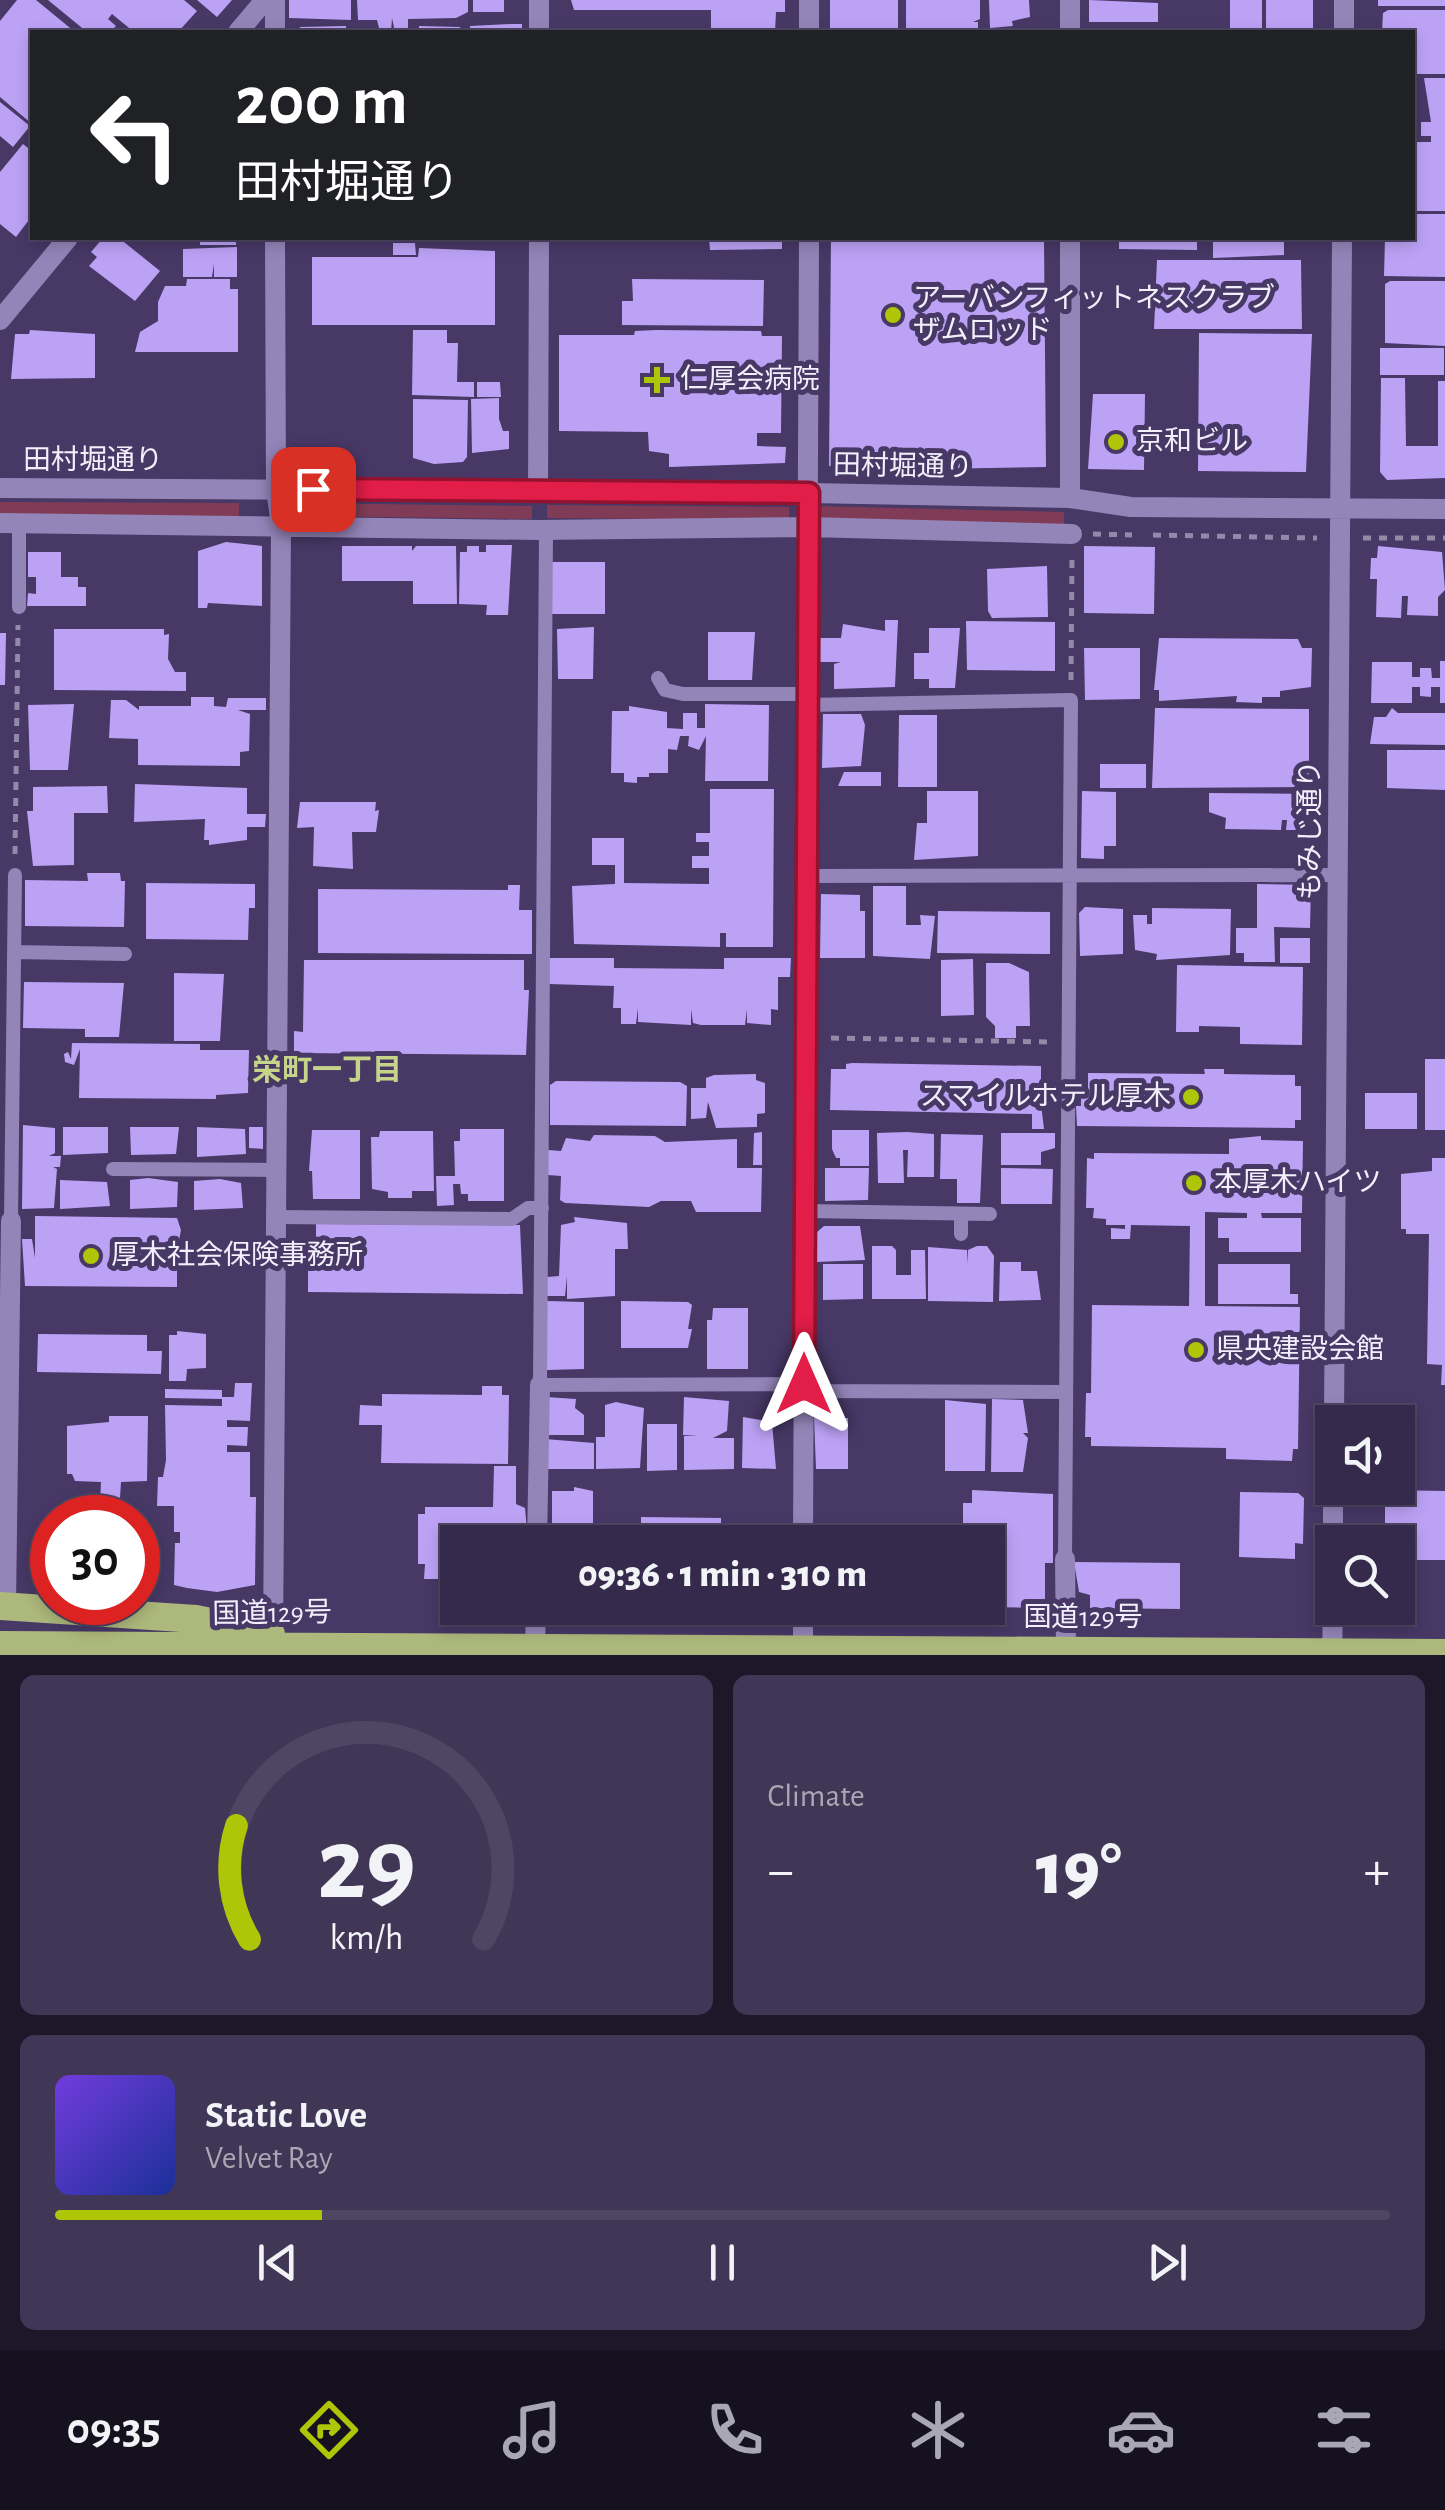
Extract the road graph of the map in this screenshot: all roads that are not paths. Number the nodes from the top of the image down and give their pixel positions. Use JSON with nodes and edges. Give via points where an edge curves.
{"nodes":[{"id":1,"x":265,"y":0,"type":"edge"},
{"id":2,"x":275,"y":0,"type":"edge"},
{"id":3,"x":539,"y":0,"type":"edge"},
{"id":4,"x":809,"y":0,"type":"edge"},
{"id":5,"x":1070,"y":0,"type":"edge"},
{"id":6,"x":1344,"y":0,"type":"edge"},
{"id":7,"x":240,"y":30,"type":"edge"},
{"id":8,"x":275,"y":30,"type":"edge"},
{"id":9,"x":539,"y":30,"type":"edge"},
{"id":10,"x":809,"y":30,"type":"edge"},
{"id":11,"x":1070,"y":30,"type":"edge"},
{"id":12,"x":1344,"y":30,"type":"edge"},
{"id":13,"x":66,"y":240,"type":"edge"},
{"id":14,"x":276,"y":240,"type":"edge"},
{"id":15,"x":538,"y":240,"type":"edge"},
{"id":16,"x":809,"y":240,"type":"edge"},
{"id":17,"x":1070,"y":240,"type":"edge"},
{"id":18,"x":1342,"y":240,"type":"edge"},
{"id":19,"x":0,"y":320,"type":"edge"},
{"id":20,"x":0,"y":488,"type":"edge"},
{"id":21,"x":276,"y":489,"type":"junction"},
{"id":22,"x":538,"y":490,"type":"junction"},
{"id":23,"x":809,"y":493,"type":"junction"},
{"id":24,"x":1070,"y":498,"type":"junction"},
{"id":25,"x":1445,"y":510,"type":"edge"},
{"id":26,"x":1340,"y":512,"type":"junction"},
{"id":27,"x":10,"y":523,"type":"edge"},
{"id":28,"x":281,"y":526,"type":"junction"},
{"id":29,"x":808,"y":527,"type":"junction"},
{"id":30,"x":546,"y":530,"type":"junction"},
{"id":31,"x":1072,"y":534,"type":"road end"},
{"id":32,"x":19,"y":607,"type":"road end"},
{"id":33,"x":658,"y":678,"type":"dead end"},
{"id":34,"x":806,"y":699,"type":"junction"},
{"id":35,"x":15,"y":875,"type":"road end"},
{"id":36,"x":1338,"y":875,"type":"junction"},
{"id":37,"x":805,"y":876,"type":"junction"},
{"id":38,"x":1068,"y":876,"type":"junction"},
{"id":39,"x":14,"y":952,"type":"junction"},
{"id":40,"x":125,"y":954,"type":"dead end"},
{"id":41,"x":113,"y":1170,"type":"dead end"},
{"id":42,"x":277,"y":1170,"type":"junction"},
{"id":43,"x":542,"y":1208,"type":"junction"},
{"id":44,"x":805,"y":1211,"type":"junction"},
{"id":45,"x":961,"y":1214,"type":"junction"},
{"id":46,"x":990,"y":1214,"type":"dead end"},
{"id":47,"x":276,"y":1217,"type":"junction"},
{"id":48,"x":11,"y":1222,"type":"joint"},
{"id":49,"x":960,"y":1234,"type":"dead end"},
{"id":50,"x":540,"y":1384,"type":"junction"},
{"id":51,"x":804,"y":1388,"type":"junction"},
{"id":52,"x":1064,"y":1392,"type":"junction"},
{"id":53,"x":1334,"y":1405,"type":"edge"},
{"id":54,"x":538,"y":1525,"type":"edge"},
{"id":55,"x":803,"y":1525,"type":"edge"},
{"id":56,"x":1066,"y":1559,"type":"joint"},
{"id":57,"x":3,"y":1606,"type":"edge"},
{"id":58,"x":536,"y":1625,"type":"edge"},
{"id":59,"x":803,"y":1625,"type":"edge"},
{"id":60,"x":1333,"y":1625,"type":"edge"},
{"id":61,"x":274,"y":1640,"type":"junction"},
{"id":62,"x":4,"y":1646,"type":"edge"},
{"id":63,"x":535,"y":1647,"type":"junction"},
{"id":64,"x":803,"y":1648,"type":"junction"},
{"id":65,"x":1066,"y":1650,"type":"junction"},
{"id":66,"x":1332,"y":1653,"type":"edge"},
{"id":67,"x":1445,"y":1653,"type":"edge"}],
"edges":[{"from":1,"to":7,"type":"street"},
{"from":2,"to":8,"type":"street"},
{"from":3,"to":9,"type":"street"},
{"from":4,"to":10,"type":"street"},
{"from":5,"to":11,"type":"street"},
{"from":6,"to":12,"type":"street"},
{"from":13,"to":19,"type":"street"},
{"from":14,"to":21,"type":"street"},
{"from":15,"to":22,"type":"street"},
{"from":16,"to":23,"type":"street"},
{"from":17,"to":24,"type":"street"},
{"from":18,"to":26,"type":"street","name":"もみじ通り"},
{"from":20,"to":21,"type":"street","name":"田村堀通り"},
{"from":21,"to":22,"type":"street","name":"田村堀通り"},
{"from":21,"to":28,"type":"street"},
{"from":22,"to":23,"type":"street","name":"田村堀通り"},
{"from":23,"to":24,"type":"street","name":"田村堀通り"},
{"from":23,"to":29,"type":"street"},
{"from":24,"to":26,"type":"street","name":"田村堀通り","via":[[1131,508]]},
{"from":25,"to":26,"type":"street","name":"田村堀通り"},
{"from":26,"to":36,"type":"street","name":"もみじ通り"},
{"from":27,"to":28,"type":"street"},
{"from":27,"to":32,"type":"lane"},
{"from":28,"to":30,"type":"street"},
{"from":28,"to":42,"type":"street"},
{"from":29,"to":30,"type":"street"},
{"from":29,"to":31,"type":"street"},
{"from":29,"to":34,"type":"street"},
{"from":30,"to":43,"type":"lane"},
{"from":33,"to":34,"type":"lane","via":[[665,690],[683,694]]},
{"from":34,"to":37,"type":"street"},
{"from":34,"to":38,"type":"lane","via":[[1071,700]]},
{"from":35,"to":39,"type":"lane"},
{"from":36,"to":38,"type":"lane"},
{"from":36,"to":53,"type":"street","name":"もみじ通り"},
{"from":37,"to":38,"type":"lane"},
{"from":37,"to":44,"type":"street"},
{"from":38,"to":52,"type":"lane"},
{"from":39,"to":40,"type":"lane"},
{"from":39,"to":48,"type":"lane"},
{"from":41,"to":42,"type":"lane"},
{"from":42,"to":47,"type":"street"},
{"from":43,"to":47,"type":"lane","via":[[512,1219]]},
{"from":43,"to":50,"type":"lane"},
{"from":44,"to":45,"type":"lane"},
{"from":44,"to":51,"type":"street"},
{"from":45,"to":46,"type":"lane"},
{"from":45,"to":49,"type":"lane"},
{"from":47,"to":61,"type":"street"},
{"from":48,"to":57,"type":"street"},
{"from":50,"to":51,"type":"lane"},
{"from":50,"to":54,"type":"street"},
{"from":51,"to":52,"type":"lane"},
{"from":51,"to":55,"type":"street"},
{"from":52,"to":56,"type":"lane"},
{"from":56,"to":65,"type":"street"},
{"from":57,"to":61,"type":"highway","via":[[196,1619]]},
{"from":58,"to":63,"type":"street"},
{"from":59,"to":64,"type":"street"},
{"from":60,"to":66,"type":"street"},
{"from":61,"to":62,"type":"highway","name":"国道129号"},
{"from":61,"to":63,"type":"highway","name":"国道129号"},
{"from":63,"to":64,"type":"highway","name":"国道129号"},
{"from":64,"to":65,"type":"highway","name":"国道129号"},
{"from":65,"to":66,"type":"highway","name":"国道129号"},
{"from":66,"to":67,"type":"highway","name":"国道129号"}]}
